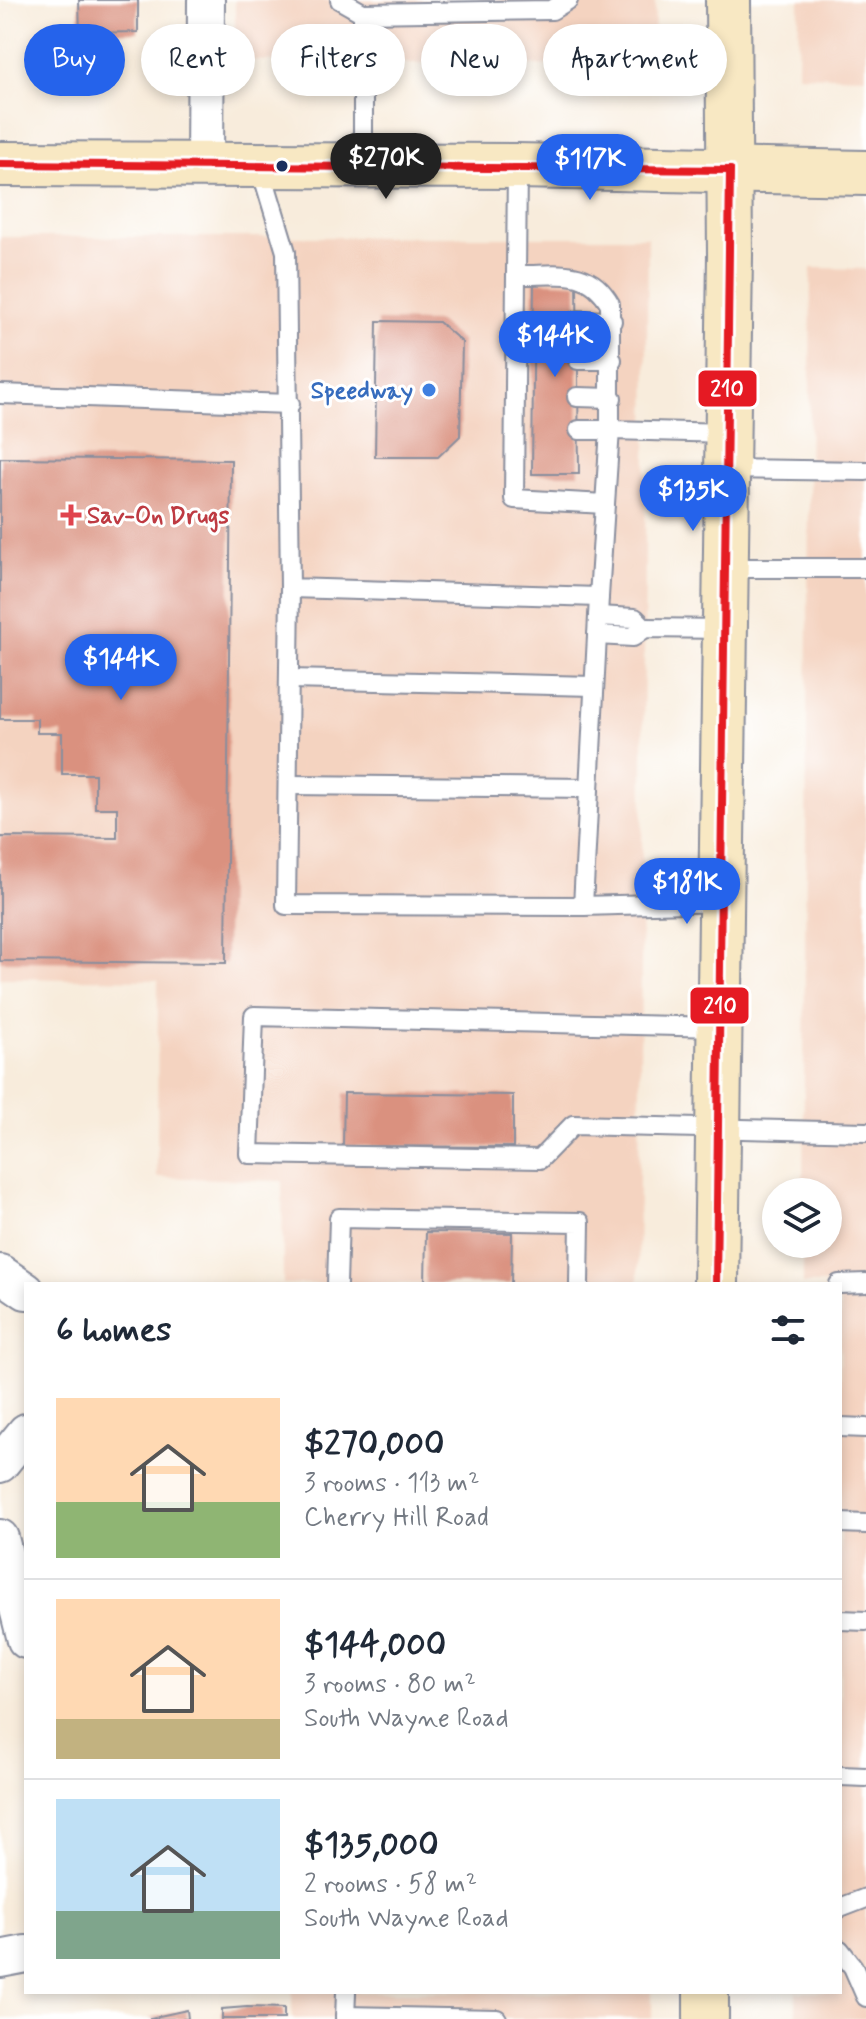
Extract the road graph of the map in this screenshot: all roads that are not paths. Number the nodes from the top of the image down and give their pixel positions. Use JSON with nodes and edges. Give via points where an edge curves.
{"nodes":[{"id":1,"x":206,"y":0,"type":"edge"},
{"id":2,"x":340,"y":0,"type":"edge"},
{"id":3,"x":568,"y":0,"type":"edge"},
{"id":4,"x":728,"y":0,"type":"edge"},
{"id":5,"x":363,"y":13,"type":"junction"},
{"id":6,"x":0,"y":164,"type":"edge"},
{"id":7,"x":205,"y":165,"type":"junction"},
{"id":8,"x":260,"y":166,"type":"junction"},
{"id":9,"x":363,"y":166,"type":"junction"},
{"id":10,"x":517,"y":166,"type":"junction"},
{"id":11,"x":730,"y":170,"type":"junction"},
{"id":12,"x":866,"y":173,"type":"edge"},
{"id":13,"x":516,"y":275,"type":"junction"},
{"id":14,"x":577,"y":320,"type":"dead end"},
{"id":15,"x":612,"y":321,"type":"junction"},
{"id":16,"x":578,"y":360,"type":"dead end"},
{"id":17,"x":612,"y":360,"type":"junction"},
{"id":18,"x":0,"y":394,"type":"edge"},
{"id":19,"x":577,"y":397,"type":"dead end"},
{"id":20,"x":612,"y":398,"type":"junction"},
{"id":21,"x":290,"y":404,"type":"junction"},
{"id":22,"x":579,"y":430,"type":"dead end"},
{"id":23,"x":610,"y":430,"type":"junction"},
{"id":24,"x":728,"y":451,"type":"junction"},
{"id":25,"x":866,"y":471,"type":"edge"},
{"id":26,"x":605,"y":504,"type":"junction"},
{"id":27,"x":726,"y":568,"type":"junction"},
{"id":28,"x":866,"y":568,"type":"edge"},
{"id":29,"x":290,"y":588,"type":"junction"},
{"id":30,"x":599,"y":597,"type":"junction"},
{"id":31,"x":598,"y":616,"type":"junction"},
{"id":32,"x":645,"y":628,"type":"junction"},
{"id":33,"x":726,"y":629,"type":"junction"},
{"id":34,"x":597,"y":635,"type":"junction"},
{"id":35,"x":289,"y":679,"type":"junction"},
{"id":36,"x":594,"y":686,"type":"junction"},
{"id":37,"x":288,"y":785,"type":"junction"},
{"id":38,"x":589,"y":788,"type":"junction"},
{"id":39,"x":722,"y":902,"type":"junction"},
{"id":40,"x":583,"y":906,"type":"junction"},
{"id":41,"x":719,"y":1027,"type":"junction"},
{"id":42,"x":718,"y":1129,"type":"junction"},
{"id":43,"x":866,"y":1132,"type":"edge"},
{"id":44,"x":0,"y":1273,"type":"edge"},
{"id":45,"x":337,"y":1282,"type":"edge"},
{"id":46,"x":579,"y":1282,"type":"edge"},
{"id":47,"x":716,"y":1282,"type":"edge"},
{"id":48,"x":866,"y":1283,"type":"edge"},
{"id":49,"x":842,"y":1284,"type":"edge"},
{"id":50,"x":24,"y":1290,"type":"edge"},
{"id":51,"x":842,"y":1427,"type":"edge"},
{"id":52,"x":866,"y":1428,"type":"edge"},
{"id":53,"x":24,"y":1434,"type":"edge"},
{"id":54,"x":0,"y":1464,"type":"edge"},
{"id":55,"x":842,"y":1523,"type":"edge"},
{"id":56,"x":866,"y":1524,"type":"edge"},
{"id":57,"x":0,"y":1538,"type":"edge"},
{"id":58,"x":842,"y":1620,"type":"edge"},
{"id":59,"x":866,"y":1621,"type":"edge"},
{"id":60,"x":24,"y":1632,"type":"edge"},
{"id":61,"x":842,"y":1776,"type":"edge"},
{"id":62,"x":866,"y":1777,"type":"edge"},
{"id":63,"x":866,"y":1898,"type":"edge"},
{"id":64,"x":842,"y":1907,"type":"edge"},
{"id":65,"x":842,"y":1953,"type":"edge"},
{"id":66,"x":24,"y":1954,"type":"edge"},
{"id":67,"x":0,"y":1959,"type":"edge"},
{"id":68,"x":346,"y":1994,"type":"edge"},
{"id":69,"x":706,"y":1994,"type":"edge"},
{"id":70,"x":866,"y":1997,"type":"edge"},
{"id":71,"x":345,"y":2018,"type":"edge"},
{"id":72,"x":497,"y":2019,"type":"edge"},
{"id":73,"x":706,"y":2019,"type":"edge"}],
"edges":[{"from":1,"to":7,"type":"street"},
{"from":2,"to":5,"type":"lane"},
{"from":3,"to":5,"type":"lane","via":[[552,10]]},
{"from":4,"to":11,"type":"main road"},
{"from":5,"to":9,"type":"lane"},
{"from":6,"to":7,"type":"main road"},
{"from":7,"to":8,"type":"main road"},
{"from":8,"to":9,"type":"main road"},
{"from":8,"to":21,"type":"lane","via":[[286,252]]},
{"from":9,"to":10,"type":"main road"},
{"from":10,"to":11,"type":"main road"},
{"from":10,"to":13,"type":"lane"},
{"from":11,"to":12,"type":"main road"},
{"from":11,"to":24,"type":"main road"},
{"from":13,"to":15,"type":"lane","via":[[589,279],[610,304]]},
{"from":13,"to":26,"type":"lane","via":[[524,359],[514,499]]},
{"from":14,"to":15,"type":"lane"},
{"from":15,"to":17,"type":"lane"},
{"from":16,"to":17,"type":"lane"},
{"from":17,"to":20,"type":"lane"},
{"from":18,"to":21,"type":"lane"},
{"from":19,"to":20,"type":"lane"},
{"from":20,"to":23,"type":"lane"},
{"from":21,"to":29,"type":"lane"},
{"from":22,"to":23,"type":"lane"},
{"from":23,"to":24,"type":"lane"},
{"from":23,"to":26,"type":"lane"},
{"from":24,"to":25,"type":"lane"},
{"from":24,"to":27,"type":"main road"},
{"from":26,"to":30,"type":"lane"},
{"from":27,"to":28,"type":"lane"},
{"from":27,"to":33,"type":"main road"},
{"from":29,"to":30,"type":"lane"},
{"from":29,"to":35,"type":"lane"},
{"from":30,"to":31,"type":"lane"},
{"from":31,"to":32,"type":"lane","via":[[635,618]]},
{"from":31,"to":34,"type":"lane"},
{"from":32,"to":33,"type":"lane"},
{"from":32,"to":34,"type":"lane","via":[[633,637]]},
{"from":33,"to":39,"type":"main road"},
{"from":34,"to":36,"type":"lane"},
{"from":35,"to":36,"type":"lane"},
{"from":35,"to":37,"type":"lane"},
{"from":36,"to":38,"type":"lane"},
{"from":37,"to":38,"type":"lane"},
{"from":37,"to":40,"type":"lane","via":[[286,905]]},
{"from":38,"to":40,"type":"lane"},
{"from":39,"to":40,"type":"lane"},
{"from":39,"to":41,"type":"main road"},
{"from":41,"to":42,"type":"main road"},
{"from":41,"to":42,"type":"lane","via":[[254,1016],[249,1154],[540,1159],[573,1125]]},
{"from":42,"to":43,"type":"lane"},
{"from":42,"to":47,"type":"main road"},
{"from":44,"to":50,"type":"street"},
{"from":45,"to":46,"type":"lane","via":[[339,1218],[580,1222]]},
{"from":48,"to":49,"type":"lane"},
{"from":51,"to":52,"type":"lane"},
{"from":53,"to":54,"type":"street"},
{"from":55,"to":56,"type":"lane"},
{"from":57,"to":60,"type":"street"},
{"from":58,"to":59,"type":"lane"},
{"from":61,"to":62,"type":"lane"},
{"from":63,"to":64,"type":"lane"},
{"from":65,"to":70,"type":"lane"},
{"from":66,"to":67,"type":"street"},
{"from":68,"to":71,"type":"lane"},
{"from":69,"to":73,"type":"main road"},
{"from":71,"to":72,"type":"lane"}]}
